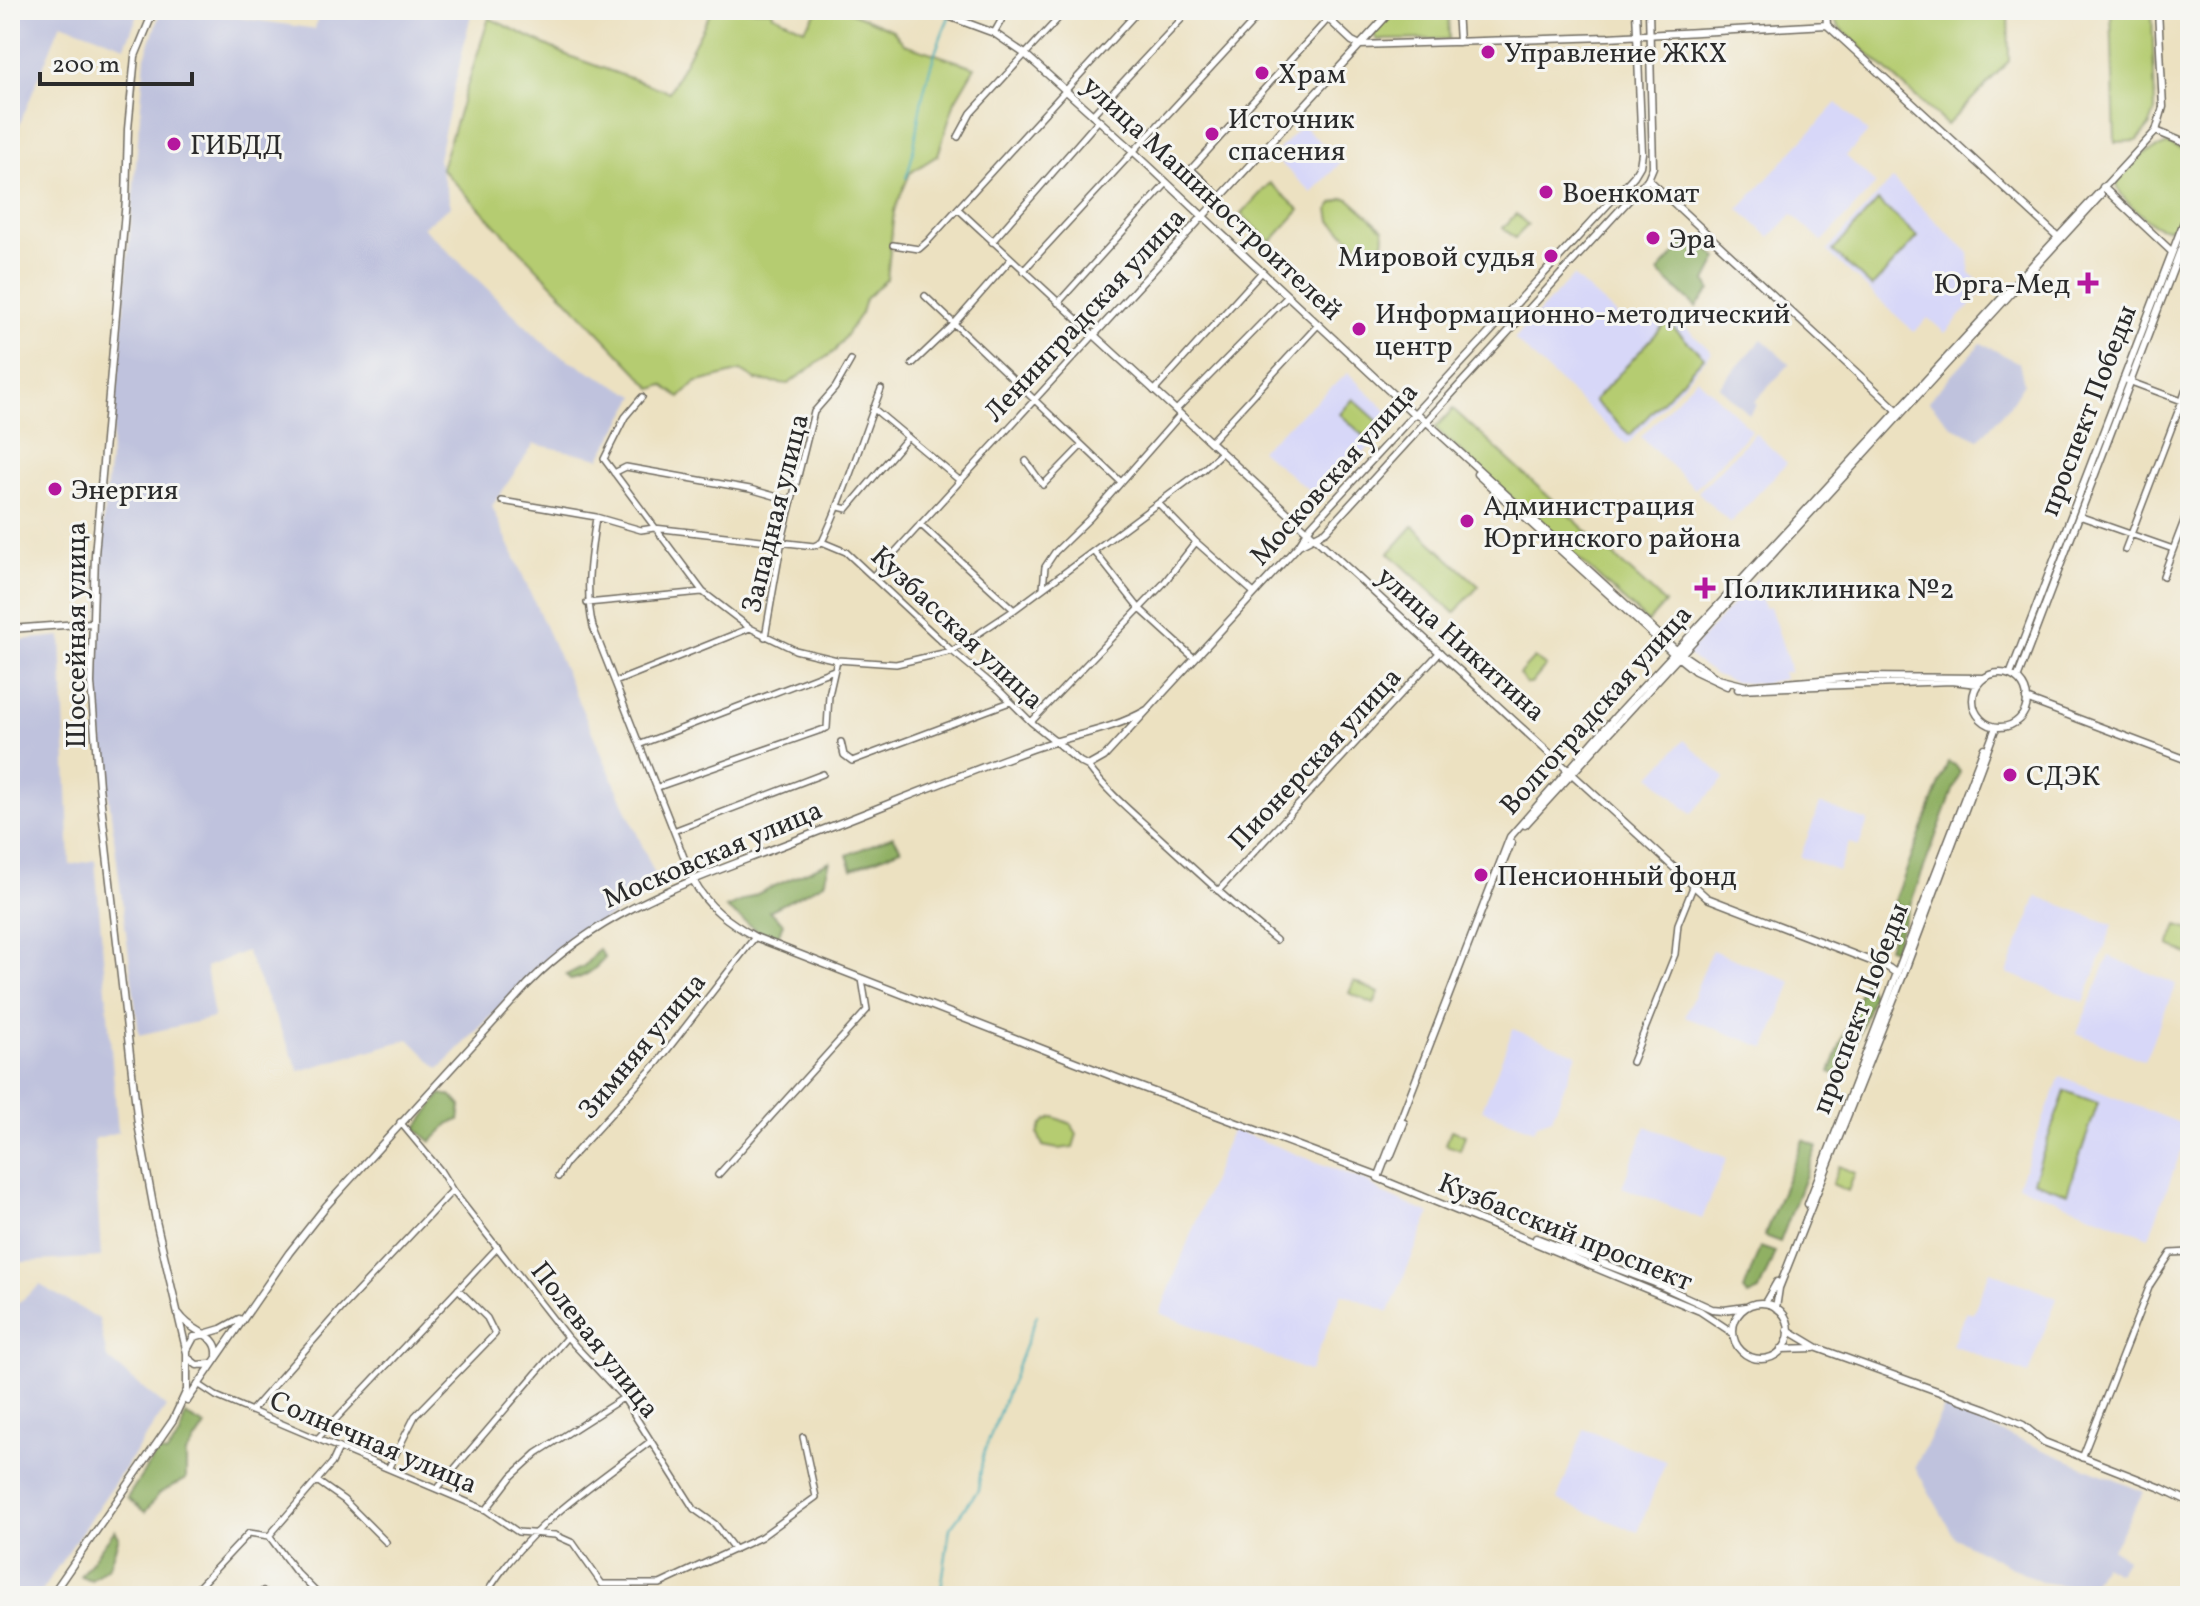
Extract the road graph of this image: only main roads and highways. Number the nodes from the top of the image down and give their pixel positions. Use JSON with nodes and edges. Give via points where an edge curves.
{"nodes":[{"id":1,"x":154,"y":10,"type":"edge"},
{"id":2,"x":1319,"y":10,"type":"edge"},
{"id":3,"x":1392,"y":10,"type":"edge"},
{"id":4,"x":1457,"y":10,"type":"edge"},
{"id":5,"x":1636,"y":10,"type":"edge"},
{"id":6,"x":1649,"y":10,"type":"edge"},
{"id":7,"x":1826,"y":10,"type":"edge"},
{"id":8,"x":2158,"y":10,"type":"edge"},
{"id":9,"x":934,"y":11,"type":"edge"},
{"id":10,"x":1827,"y":25,"type":"junction"},
{"id":11,"x":1650,"y":34,"type":"junction"},
{"id":12,"x":1637,"y":36,"type":"junction"},
{"id":13,"x":1459,"y":42,"type":"junction"},
{"id":14,"x":1360,"y":45,"type":"junction"},
{"id":15,"x":2156,"y":131,"type":"junction"},
{"id":16,"x":2190,"y":145,"type":"edge"},
{"id":17,"x":1636,"y":172,"type":"junction"},
{"id":18,"x":1648,"y":179,"type":"junction"},
{"id":19,"x":2105,"y":188,"type":"junction"},
{"id":20,"x":2190,"y":206,"type":"edge"},
{"id":21,"x":1203,"y":218,"type":"junction"},
{"id":22,"x":2190,"y":225,"type":"edge"},
{"id":23,"x":1583,"y":231,"type":"junction"},
{"id":24,"x":2057,"y":236,"type":"junction"},
{"id":25,"x":1593,"y":240,"type":"junction"},
{"id":26,"x":2175,"y":252,"type":"junction"},
{"id":27,"x":2127,"y":381,"type":"junction"},
{"id":28,"x":1896,"y":413,"type":"junction"},
{"id":29,"x":1416,"y":414,"type":"junction"},
{"id":30,"x":1425,"y":423,"type":"junction"},
{"id":31,"x":1308,"y":530,"type":"junction"},
{"id":32,"x":1317,"y":540,"type":"junction"},
{"id":33,"x":1299,"y":545,"type":"junction"},
{"id":34,"x":92,"y":623,"type":"junction"},
{"id":35,"x":10,"y":629,"type":"edge"},
{"id":36,"x":1678,"y":654,"type":"junction"},
{"id":37,"x":2014,"y":677,"type":"junction"},
{"id":38,"x":1984,"y":678,"type":"junction"},
{"id":39,"x":1977,"y":684,"type":"junction"},
{"id":40,"x":2026,"y":701,"type":"junction"},
{"id":41,"x":1147,"y":710,"type":"junction"},
{"id":42,"x":1994,"y":727,"type":"junction"},
{"id":43,"x":1108,"y":729,"type":"junction"},
{"id":44,"x":1072,"y":736,"type":"junction"},
{"id":45,"x":1055,"y":741,"type":"junction"},
{"id":46,"x":1120,"y":741,"type":"junction"},
{"id":47,"x":1067,"y":752,"type":"junction"},
{"id":48,"x":2190,"y":763,"type":"edge"},
{"id":49,"x":1570,"y":772,"type":"junction"},
{"id":50,"x":693,"y":880,"type":"junction"},
{"id":51,"x":1897,"y":974,"type":"junction"},
{"id":52,"x":1381,"y":1177,"type":"junction"},
{"id":53,"x":1765,"y":1303,"type":"junction"},
{"id":54,"x":253,"y":1305,"type":"junction"},
{"id":55,"x":1746,"y":1307,"type":"junction"},
{"id":56,"x":175,"y":1308,"type":"junction"},
{"id":57,"x":1776,"y":1308,"type":"junction"},
{"id":58,"x":1788,"y":1330,"type":"junction"},
{"id":59,"x":1733,"y":1333,"type":"junction"},
{"id":60,"x":203,"y":1335,"type":"junction"},
{"id":61,"x":1818,"y":1348,"type":"junction"},
{"id":62,"x":1781,"y":1349,"type":"junction"},
{"id":63,"x":187,"y":1353,"type":"junction"},
{"id":64,"x":215,"y":1360,"type":"junction"},
{"id":65,"x":173,"y":1420,"type":"junction"},
{"id":66,"x":2190,"y":1502,"type":"edge"},
{"id":67,"x":51,"y":1596,"type":"edge"}],
"edges":[{"from":1,"to":34,"type":"main road","name":"Шоссейная улица","via":[[135,56]]},
{"from":2,"to":14,"type":"main road"},
{"from":3,"to":14,"type":"main road","name":"Ленинградская улица"},
{"from":4,"to":13,"type":"main road"},
{"from":5,"to":12,"type":"main road"},
{"from":6,"to":11,"type":"main road"},
{"from":7,"to":10,"type":"main road"},
{"from":8,"to":15,"type":"main road","via":[[2163,107]]},
{"from":9,"to":21,"type":"main road","name":"улица Машиностроителей","via":[[994,33],[1025,54]]},
{"from":10,"to":11,"type":"main road"},
{"from":10,"to":24,"type":"main road"},
{"from":11,"to":12,"type":"main road"},
{"from":11,"to":18,"type":"main road","via":[[1653,167]]},
{"from":12,"to":13,"type":"main road"},
{"from":12,"to":17,"type":"main road","via":[[1642,153]]},
{"from":13,"to":14,"type":"main road"},
{"from":14,"to":21,"type":"main road","name":"Ленинградская улица"},
{"from":15,"to":16,"type":"main road"},
{"from":15,"to":19,"type":"main road","name":"Волгоградская улица"},
{"from":17,"to":18,"type":"main road"},
{"from":17,"to":23,"type":"main road","name":"Московская улица"},
{"from":18,"to":25,"type":"main road","name":"Московская улица"},
{"from":18,"to":28,"type":"main road"},
{"from":19,"to":24,"type":"main road","name":"Волгоградская улица"},
{"from":19,"to":26,"type":"main road"},
{"from":19,"to":36,"type":"main road"},
{"from":20,"to":26,"type":"main road","name":"проспект Победы"},
{"from":21,"to":29,"type":"main road","name":"улица Машиностроителей"},
{"from":21,"to":31,"type":"main road","name":"Ленинградская улица","via":[[1094,335]]},
{"from":22,"to":26,"type":"main road"},
{"from":23,"to":25,"type":"main road"},
{"from":23,"to":29,"type":"main road","name":"Московская улица"},
{"from":24,"to":28,"type":"main road","name":"Волгоградская улица"},
{"from":25,"to":30,"type":"main road","name":"Московская улица"},
{"from":26,"to":27,"type":"main road","name":"проспект Победы"},
{"from":27,"to":37,"type":"main road","name":"проспект Победы"},
{"from":27,"to":37,"type":"main road"},
{"from":28,"to":36,"type":"main road","name":"Волгоградская улица"},
{"from":29,"to":30,"type":"main road","name":"улица Машиностроителей"},
{"from":29,"to":31,"type":"main road","name":"Московская улица"},
{"from":30,"to":32,"type":"main road","name":"Московская улица"},
{"from":30,"to":36,"type":"main road","name":"улица Машиностроителей"},
{"from":31,"to":32,"type":"main road","name":"улица Никитина"},
{"from":31,"to":33,"type":"main road","name":"Московская улица"},
{"from":32,"to":33,"type":"main road","name":"Московская улица"},
{"from":32,"to":49,"type":"main road","name":"улица Никитина"},
{"from":33,"to":41,"type":"main road","name":"Московская улица"},
{"from":34,"to":35,"type":"main road"},
{"from":34,"to":56,"type":"main road","name":"Шоссейная улица","via":[[94,740],[138,1124]]},
{"from":36,"to":38,"type":"main road","via":[[1718,679],[1746,686],[1858,677]]},
{"from":36,"to":39,"type":"main road","name":"улица Машиностроителей","via":[[1712,681],[1746,690],[1859,683]]},
{"from":36,"to":49,"type":"main road","name":"Волгоградская улица"},
{"from":37,"to":38,"type":"main road","via":[[2001,673]]},
{"from":37,"to":40,"type":"main road"},
{"from":38,"to":39,"type":"main road"},
{"from":39,"to":42,"type":"main road","via":[[1974,709]]},
{"from":40,"to":42,"type":"main road","via":[[2015,723]]},
{"from":40,"to":48,"type":"main road"},
{"from":41,"to":43,"type":"main road","name":"Московская улица"},
{"from":41,"to":46,"type":"main road","name":"Московская улица"},
{"from":42,"to":51,"type":"main road","name":"проспект Победы"},
{"from":42,"to":57,"type":"main road","via":[[1779,1288]]},
{"from":43,"to":44,"type":"main road","name":"Московская улица"},
{"from":43,"to":46,"type":"main road","via":[[1116,731]]},
{"from":44,"to":45,"type":"main road","name":"Московская улица"},
{"from":44,"to":47,"type":"main road"},
{"from":45,"to":47,"type":"main road"},
{"from":45,"to":50,"type":"main road","name":"Московская улица"},
{"from":46,"to":47,"type":"main road","name":"Московская улица","via":[[1088,766]]},
{"from":49,"to":51,"type":"main road","name":"улица Никитина","via":[[1707,898]]},
{"from":49,"to":52,"type":"main road","name":"Волгоградская улица","via":[[1505,847]]},
{"from":50,"to":52,"type":"main road","via":[[718,914],[755,937]]},
{"from":50,"to":54,"type":"main road","name":"Московская улица","via":[[626,909],[561,953],[314,1220]]},
{"from":51,"to":53,"type":"main road","name":"проспект Победы","via":[[1785,1267]]},
{"from":52,"to":55,"type":"main road","via":[[1712,1309]]},
{"from":52,"to":59,"type":"main road","name":"Кузбасский проспект","via":[[1700,1311]]},
{"from":53,"to":55,"type":"main road"},
{"from":53,"to":57,"type":"main road"},
{"from":54,"to":60,"type":"main road","name":"Московская улица","via":[[234,1323]]},
{"from":54,"to":64,"type":"main road","name":"Московская улица"},
{"from":55,"to":59,"type":"main road","via":[[1736,1318]]},
{"from":56,"to":60,"type":"main road","via":[[188,1327]]},
{"from":56,"to":63,"type":"main road","name":"Шоссейная улица"},
{"from":57,"to":58,"type":"main road"},
{"from":58,"to":61,"type":"main road"},
{"from":58,"to":62,"type":"main road"},
{"from":59,"to":62,"type":"main road","via":[[1740,1350],[1756,1358]]},
{"from":60,"to":63,"type":"main road","name":"Московская улица","via":[[191,1339]]},
{"from":60,"to":64,"type":"main road","via":[[216,1343]]},
{"from":61,"to":62,"type":"main road"},
{"from":61,"to":66,"type":"main road","via":[[1996,1413],[2044,1442]]},
{"from":63,"to":64,"type":"main road","via":[[197,1365]]},
{"from":63,"to":65,"type":"main road","name":"Шоссейная улица","via":[[187,1390]]},
{"from":64,"to":65,"type":"main road","name":"Московская улица"},
{"from":65,"to":67,"type":"main road","name":"Шоссейная улица"}]}
